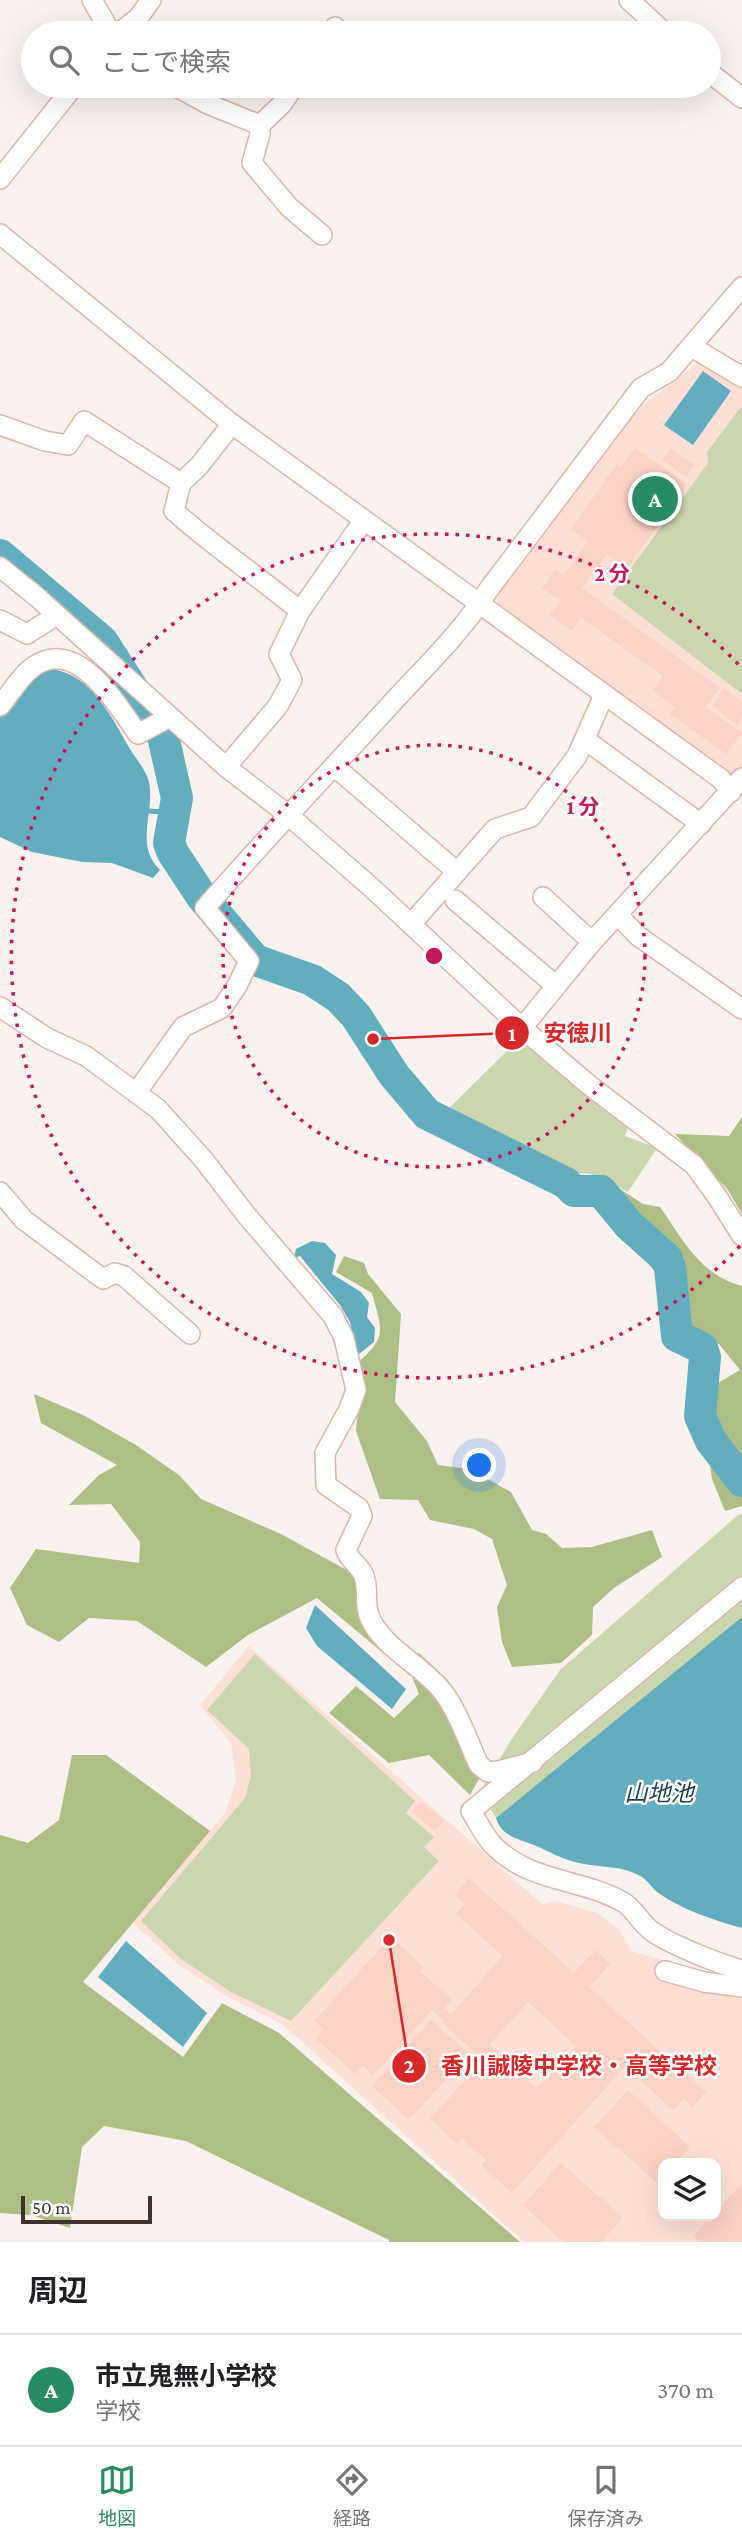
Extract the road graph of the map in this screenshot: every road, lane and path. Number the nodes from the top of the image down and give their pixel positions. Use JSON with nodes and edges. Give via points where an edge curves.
{"nodes":[{"id":1,"x":92,"y":0,"type":"edge"},
{"id":2,"x":151,"y":0,"type":"edge"},
{"id":3,"x":629,"y":0,"type":"edge"},
{"id":4,"x":104,"y":21,"type":"edge"},
{"id":5,"x":134,"y":21,"type":"edge"},
{"id":6,"x":652,"y":21,"type":"edge"},
{"id":7,"x":721,"y":82,"type":"edge"},
{"id":8,"x":64,"y":98,"type":"edge"},
{"id":9,"x":197,"y":98,"type":"edge"},
{"id":10,"x":286,"y":98,"type":"edge"},
{"id":11,"x":742,"y":99,"type":"edge"},
{"id":12,"x":260,"y":125,"type":"junction"},
{"id":13,"x":0,"y":179,"type":"edge"},
{"id":14,"x":0,"y":234,"type":"edge"},
{"id":15,"x":322,"y":235,"type":"dead end"},
{"id":16,"x":742,"y":287,"type":"edge"},
{"id":17,"x":692,"y":347,"type":"junction"},
{"id":18,"x":742,"y":377,"type":"edge"},
{"id":19,"x":232,"y":424,"type":"junction"},
{"id":20,"x":0,"y":425,"type":"edge"},
{"id":21,"x":181,"y":483,"type":"junction"},
{"id":22,"x":364,"y":520,"type":"junction"},
{"id":23,"x":0,"y":567,"type":"edge"},
{"id":24,"x":480,"y":603,"type":"junction"},
{"id":25,"x":300,"y":611,"type":"junction"},
{"id":26,"x":57,"y":615,"type":"junction"},
{"id":27,"x":0,"y":620,"type":"edge"},
{"id":28,"x":604,"y":695,"type":"junction"},
{"id":29,"x":0,"y":706,"type":"edge"},
{"id":30,"x":170,"y":717,"type":"junction"},
{"id":31,"x":591,"y":744,"type":"dead end"},
{"id":32,"x":334,"y":766,"type":"junction"},
{"id":33,"x":226,"y":767,"type":"junction"},
{"id":34,"x":736,"y":785,"type":"edge"},
{"id":35,"x":287,"y":814,"type":"junction"},
{"id":36,"x":701,"y":824,"type":"junction"},
{"id":37,"x":457,"y":872,"type":"junction"},
{"id":38,"x":543,"y":897,"type":"dead end"},
{"id":39,"x":455,"y":901,"type":"dead end"},
{"id":40,"x":618,"y":915,"type":"junction"},
{"id":41,"x":411,"y":924,"type":"junction"},
{"id":42,"x":592,"y":942,"type":"junction"},
{"id":43,"x":555,"y":985,"type":"junction"},
{"id":44,"x":0,"y":1007,"type":"edge"},
{"id":45,"x":742,"y":1009,"type":"edge"},
{"id":46,"x":522,"y":1028,"type":"junction"},
{"id":47,"x":136,"y":1093,"type":"junction"},
{"id":48,"x":0,"y":1192,"type":"edge"},
{"id":49,"x":742,"y":1236,"type":"edge"},
{"id":50,"x":190,"y":1334,"type":"dead end"},
{"id":51,"x":742,"y":1587,"type":"edge"},
{"id":52,"x":533,"y":1762,"type":"junction"},
{"id":53,"x":742,"y":1970,"type":"edge"},
{"id":54,"x":665,"y":1971,"type":"dead end"},
{"id":55,"x":742,"y":1987,"type":"edge"}],
"edges":[{"from":1,"to":4,"type":"street"},
{"from":2,"to":5,"type":"street"},
{"from":3,"to":6,"type":"street"},
{"from":7,"to":11,"type":"street"},
{"from":8,"to":13,"type":"street"},
{"from":9,"to":12,"type":"street"},
{"from":10,"to":12,"type":"street"},
{"from":12,"to":15,"type":"street","via":[[252,163],[289,207]]},
{"from":14,"to":19,"type":"street"},
{"from":16,"to":17,"type":"street"},
{"from":17,"to":18,"type":"street"},
{"from":17,"to":24,"type":"street","via":[[669,372],[641,388]]},
{"from":19,"to":21,"type":"street"},
{"from":19,"to":22,"type":"street"},
{"from":20,"to":21,"type":"street","via":[[68,445],[84,421]]},
{"from":21,"to":25,"type":"street","via":[[174,511]]},
{"from":22,"to":24,"type":"street"},
{"from":22,"to":25,"type":"street"},
{"from":23,"to":26,"type":"street"},
{"from":24,"to":28,"type":"street"},
{"from":24,"to":32,"type":"street"},
{"from":25,"to":33,"type":"street","via":[[279,654],[292,680],[278,706]]},
{"from":26,"to":27,"type":"street","via":[[27,634]]},
{"from":26,"to":30,"type":"street"},
{"from":28,"to":34,"type":"street"},
{"from":28,"to":37,"type":"street","via":[[577,756],[531,817],[495,829]]},
{"from":29,"to":30,"type":"street","via":[[28,671],[50,659],[64,659],[84,668],[105,688],[138,734]]},
{"from":30,"to":33,"type":"street"},
{"from":31,"to":36,"type":"street"},
{"from":32,"to":35,"type":"street"},
{"from":32,"to":37,"type":"street"},
{"from":33,"to":35,"type":"street"},
{"from":34,"to":36,"type":"street"},
{"from":35,"to":41,"type":"street"},
{"from":35,"to":47,"type":"street","via":[[205,908],[249,961],[237,986],[222,1008],[183,1027]]},
{"from":36,"to":40,"type":"street"},
{"from":37,"to":41,"type":"street"},
{"from":38,"to":42,"type":"street"},
{"from":39,"to":43,"type":"street"},
{"from":40,"to":42,"type":"street"},
{"from":40,"to":45,"type":"street","via":[[638,936]]},
{"from":41,"to":46,"type":"street"},
{"from":42,"to":43,"type":"street"},
{"from":43,"to":46,"type":"street"},
{"from":44,"to":47,"type":"street","via":[[47,1038],[86,1056]]},
{"from":46,"to":49,"type":"street","via":[[694,1165]]},
{"from":47,"to":52,"type":"street","via":[[196,1150],[333,1316],[344,1338],[356,1390],[325,1453],[326,1485],[359,1508],[362,1516],[346,1550],[365,1578],[365,1606],[373,1623],[443,1691],[479,1765],[488,1772]]},
{"from":48,"to":50,"type":"street","via":[[24,1220],[103,1279],[115,1273],[124,1276]]},
{"from":51,"to":52,"type":"street"},
{"from":52,"to":53,"type":"street","via":[[471,1811],[494,1846],[525,1870],[626,1903],[654,1933]]},
{"from":54,"to":55,"type":"street"}]}
